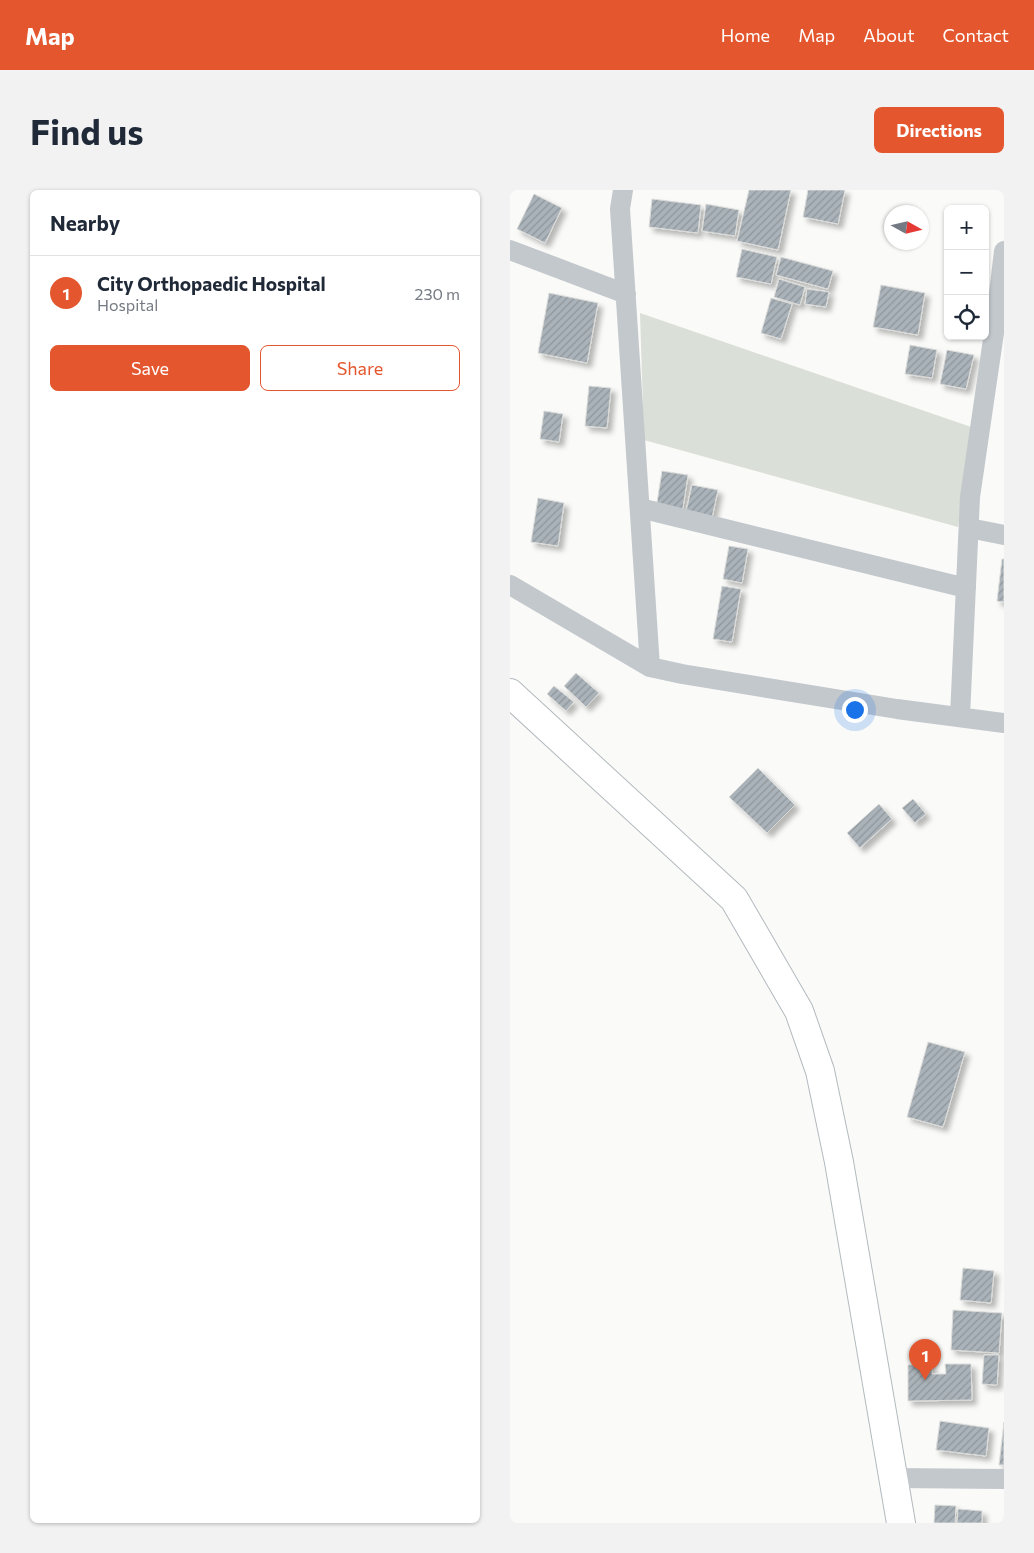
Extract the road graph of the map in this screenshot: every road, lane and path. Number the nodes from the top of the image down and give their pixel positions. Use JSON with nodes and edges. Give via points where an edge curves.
{"nodes":[{"id":1,"x":623,"y":190,"type":"edge"},
{"id":2,"x":510,"y":250,"type":"edge"},
{"id":3,"x":1004,"y":251,"type":"edge"},
{"id":4,"x":626,"y":294,"type":"junction"},
{"id":5,"x":640,"y":508,"type":"junction"},
{"id":6,"x":969,"y":528,"type":"junction"},
{"id":7,"x":1004,"y":535,"type":"edge"},
{"id":8,"x":510,"y":585,"type":"edge"},
{"id":9,"x":966,"y":588,"type":"junction"},
{"id":10,"x":650,"y":667,"type":"junction"},
{"id":11,"x":510,"y":693,"type":"edge"},
{"id":12,"x":960,"y":717,"type":"junction"},
{"id":13,"x":1004,"y":722,"type":"edge"},
{"id":14,"x":892,"y":1478,"type":"junction"},
{"id":15,"x":1004,"y":1479,"type":"edge"},
{"id":16,"x":901,"y":1523,"type":"edge"}],
"edges":[{"from":1,"to":4,"type":"street","via":[[620,209]]},
{"from":2,"to":4,"type":"street"},
{"from":3,"to":6,"type":"street","via":[[970,497]]},
{"from":4,"to":5,"type":"street"},
{"from":5,"to":9,"type":"street"},
{"from":5,"to":10,"type":"street"},
{"from":6,"to":7,"type":"street"},
{"from":6,"to":9,"type":"street"},
{"from":8,"to":10,"type":"street"},
{"from":9,"to":12,"type":"street"},
{"from":10,"to":12,"type":"street"},
{"from":11,"to":14,"type":"street","via":[[734,900],[799,1011],[820,1071],[839,1162]]},
{"from":12,"to":13,"type":"street"},
{"from":14,"to":15,"type":"street"},
{"from":14,"to":16,"type":"street"}]}
